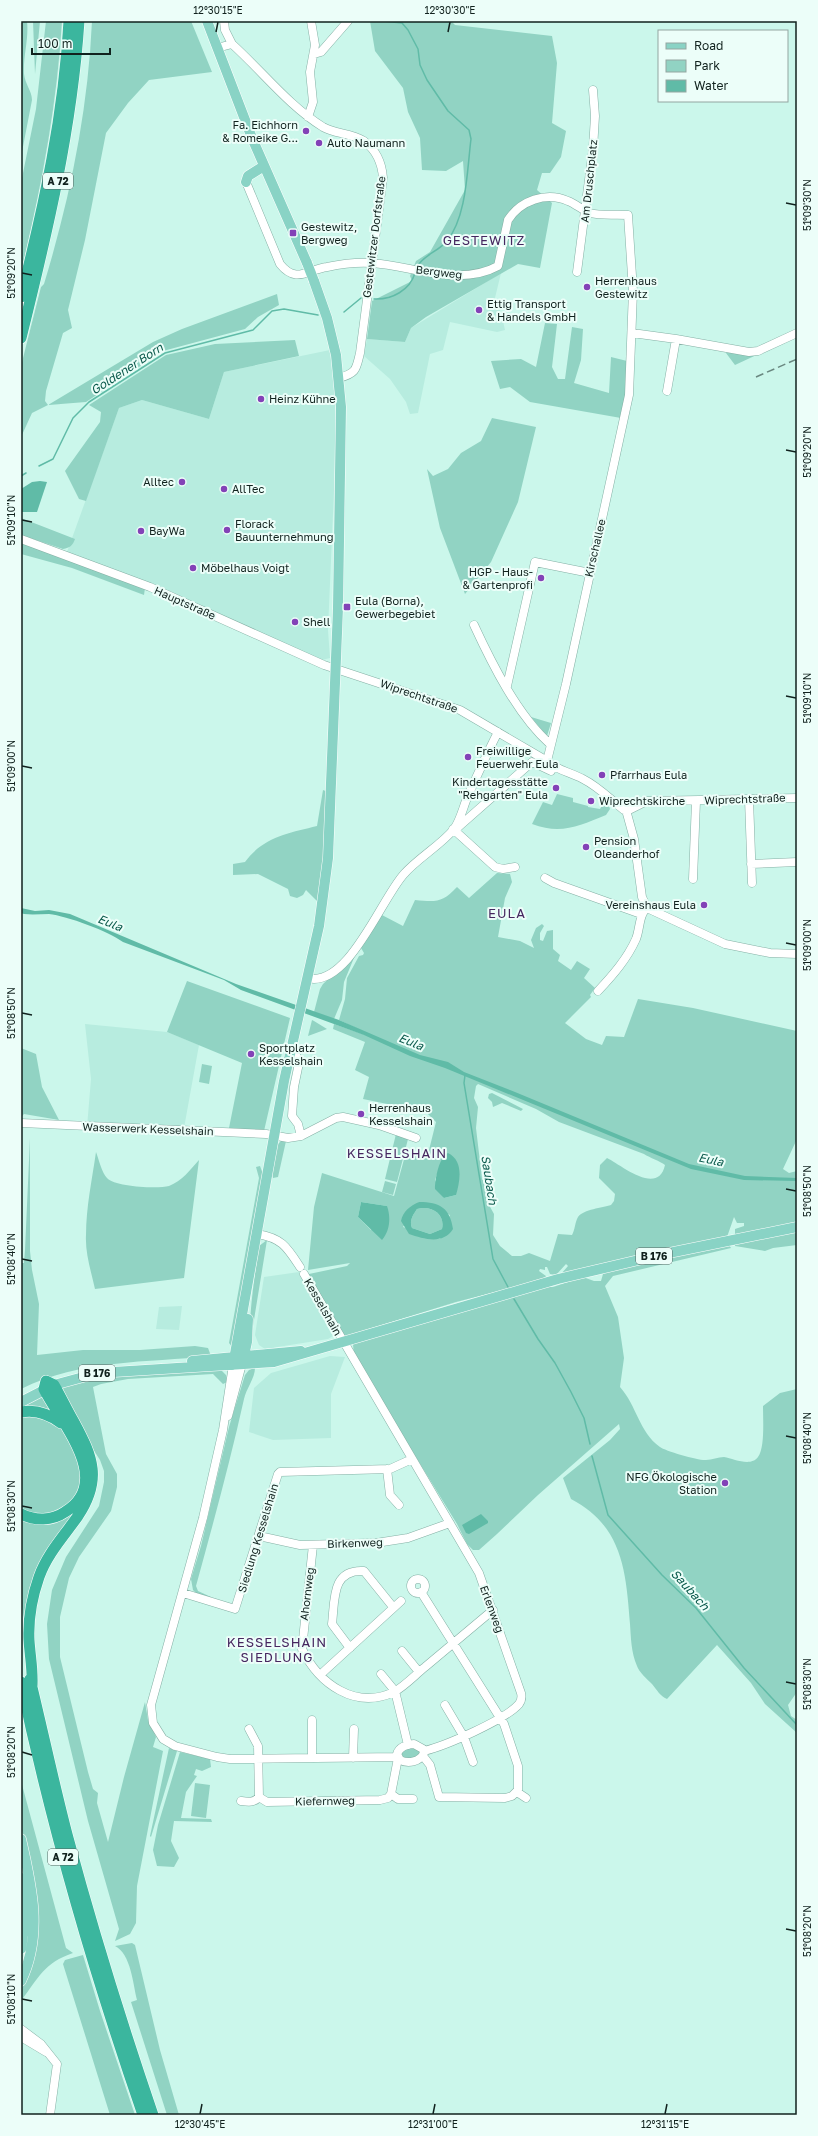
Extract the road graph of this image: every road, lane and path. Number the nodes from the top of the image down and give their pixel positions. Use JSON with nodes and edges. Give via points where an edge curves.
{"nodes":[{"id":1,"x":69,"y":21,"type":"edge"},
{"id":2,"x":79,"y":21,"type":"edge"},
{"id":3,"x":207,"y":21,"type":"edge"},
{"id":4,"x":224,"y":21,"type":"edge"},
{"id":5,"x":311,"y":21,"type":"edge"},
{"id":6,"x":348,"y":21,"type":"edge"},
{"id":7,"x":232,"y":44,"type":"junction"},
{"id":8,"x":217,"y":48,"type":"junction"},
{"id":9,"x":314,"y":54,"type":"junction"},
{"id":10,"x":594,"y":90,"type":"dead end"},
{"id":11,"x":308,"y":117,"type":"junction"},
{"id":12,"x":264,"y":166,"type":"junction"},
{"id":13,"x":246,"y":182,"type":"joint"},
{"id":14,"x":585,"y":210,"type":"junction"},
{"id":15,"x":628,"y":214,"type":"joint"},
{"id":16,"x":371,"y":262,"type":"junction"},
{"id":17,"x":577,"y":272,"type":"dead end"},
{"id":18,"x":21,"y":297,"type":"edge"},
{"id":19,"x":632,"y":333,"type":"junction"},
{"id":20,"x":797,"y":333,"type":"edge"},
{"id":21,"x":21,"y":338,"type":"edge"},
{"id":22,"x":676,"y":339,"type":"junction"},
{"id":23,"x":339,"y":378,"type":"junction"},
{"id":24,"x":667,"y":391,"type":"dead end"},
{"id":25,"x":21,"y":539,"type":"edge"},
{"id":26,"x":590,"y":573,"type":"junction"},
{"id":27,"x":474,"y":625,"type":"dead end"},
{"id":28,"x":336,"y":669,"type":"junction"},
{"id":29,"x":347,"y":672,"type":"joint"},
{"id":30,"x":507,"y":686,"type":"junction"},
{"id":31,"x":498,"y":732,"type":"junction"},
{"id":32,"x":511,"y":740,"type":"junction"},
{"id":33,"x":550,"y":744,"type":"junction"},
{"id":34,"x":490,"y":746,"type":"junction"},
{"id":35,"x":550,"y":764,"type":"junction"},
{"id":36,"x":797,"y":798,"type":"edge"},
{"id":37,"x":749,"y":799,"type":"junction"},
{"id":38,"x":696,"y":801,"type":"junction"},
{"id":39,"x":626,"y":810,"type":"junction"},
{"id":40,"x":454,"y":830,"type":"junction"},
{"id":41,"x":797,"y":862,"type":"edge"},
{"id":42,"x":751,"y":864,"type":"junction"},
{"id":43,"x":515,"y":866,"type":"dead end"},
{"id":44,"x":545,"y":878,"type":"dead end"},
{"id":45,"x":693,"y":878,"type":"dead end"},
{"id":46,"x":752,"y":883,"type":"dead end"},
{"id":47,"x":644,"y":911,"type":"junction"},
{"id":48,"x":797,"y":954,"type":"edge"},
{"id":49,"x":307,"y":978,"type":"junction"},
{"id":50,"x":598,"y":991,"type":"dead end"},
{"id":51,"x":289,"y":1055,"type":"junction"},
{"id":52,"x":21,"y":1123,"type":"edge"},
{"id":53,"x":274,"y":1135,"type":"junction"},
{"id":54,"x":301,"y":1136,"type":"junction"},
{"id":55,"x":416,"y":1138,"type":"dead end"},
{"id":56,"x":797,"y":1228,"type":"edge"},
{"id":57,"x":257,"y":1234,"type":"junction"},
{"id":58,"x":342,"y":1341,"type":"junction"},
{"id":59,"x":239,"y":1360,"type":"junction"},
{"id":60,"x":48,"y":1385,"type":"junction"},
{"id":61,"x":21,"y":1394,"type":"edge"},
{"id":62,"x":21,"y":1402,"type":"edge"},
{"id":63,"x":21,"y":1412,"type":"edge"},
{"id":64,"x":66,"y":1428,"type":"junction"},
{"id":65,"x":412,"y":1459,"type":"junction"},
{"id":66,"x":386,"y":1469,"type":"junction"},
{"id":67,"x":399,"y":1505,"type":"dead end"},
{"id":68,"x":21,"y":1514,"type":"edge"},
{"id":69,"x":450,"y":1523,"type":"junction"},
{"id":70,"x":259,"y":1536,"type":"junction"},
{"id":71,"x":313,"y":1545,"type":"junction"},
{"id":72,"x":421,"y":1592,"type":"dead end"},
{"id":73,"x":183,"y":1593,"type":"junction"},
{"id":74,"x":401,"y":1601,"type":"dead end"},
{"id":75,"x":393,"y":1607,"type":"junction"},
{"id":76,"x":493,"y":1610,"type":"junction"},
{"id":77,"x":21,"y":1636,"type":"edge"},
{"id":78,"x":454,"y":1643,"type":"junction"},
{"id":79,"x":350,"y":1648,"type":"junction"},
{"id":80,"x":402,"y":1651,"type":"dead end"},
{"id":81,"x":419,"y":1672,"type":"junction"},
{"id":82,"x":320,"y":1674,"type":"junction"},
{"id":83,"x":381,"y":1674,"type":"dead end"},
{"id":84,"x":26,"y":1684,"type":"edge"},
{"id":85,"x":395,"y":1691,"type":"junction"},
{"id":86,"x":445,"y":1705,"type":"dead end"},
{"id":87,"x":500,"y":1717,"type":"junction"},
{"id":88,"x":312,"y":1720,"type":"dead end"},
{"id":89,"x":249,"y":1729,"type":"dead end"},
{"id":90,"x":354,"y":1729,"type":"dead end"},
{"id":91,"x":464,"y":1736,"type":"junction"},
{"id":92,"x":408,"y":1745,"type":"junction"},
{"id":93,"x":424,"y":1753,"type":"junction"},
{"id":94,"x":312,"y":1758,"type":"junction"},
{"id":95,"x":353,"y":1758,"type":"junction"},
{"id":96,"x":398,"y":1758,"type":"junction"},
{"id":97,"x":259,"y":1759,"type":"junction"},
{"id":98,"x":473,"y":1762,"type":"dead end"},
{"id":99,"x":517,"y":1792,"type":"junction"},
{"id":100,"x":391,"y":1794,"type":"junction"},
{"id":101,"x":259,"y":1797,"type":"junction"},
{"id":102,"x":526,"y":1798,"type":"dead end"},
{"id":103,"x":413,"y":1799,"type":"dead end"},
{"id":104,"x":240,"y":1801,"type":"dead end"},
{"id":105,"x":21,"y":1839,"type":"edge"},
{"id":106,"x":21,"y":1878,"type":"edge"},
{"id":107,"x":21,"y":1948,"type":"edge"},
{"id":108,"x":21,"y":1981,"type":"edge"},
{"id":109,"x":21,"y":2029,"type":"edge"},
{"id":110,"x":21,"y":2037,"type":"edge"},
{"id":111,"x":47,"y":2052,"type":"junction"},
{"id":112,"x":50,"y":2115,"type":"edge"},
{"id":113,"x":143,"y":2115,"type":"edge"},
{"id":114,"x":154,"y":2115,"type":"edge"}],
"edges":[{"from":1,"to":18,"type":"highway","number":"A 72","via":[[55,144]]},
{"from":2,"to":21,"type":"highway","number":"A 72","via":[[65,144]]},
{"from":3,"to":8,"type":"main road"},
{"from":4,"to":7,"type":"street","via":[[225,30]]},
{"from":5,"to":9,"type":"street","via":[[315,40]]},
{"from":6,"to":9,"type":"street","via":[[321,52]]},
{"from":7,"to":8,"type":"street"},
{"from":7,"to":11,"type":"street","name":"Gestewitzer Dorfstraße"},
{"from":8,"to":12,"type":"main road"},
{"from":9,"to":11,"type":"street","via":[[310,72],[312,102]]},
{"from":10,"to":14,"type":"street","name":"Am Druschplatz","via":[[596,116]]},
{"from":11,"to":16,"type":"street","name":"Gestewitzer Dorfstraße","via":[[325,128],[349,134],[364,142],[375,153],[382,167],[383,178]]},
{"from":12,"to":13,"type":"main road","via":[[248,176]]},
{"from":12,"to":23,"type":"main road","bridge":true,"via":[[314,280],[327,318]]},
{"from":13,"to":16,"type":"street","name":"Bergweg","via":[[280,264],[289,272],[297,276],[322,268]]},
{"from":14,"to":15,"type":"street","name":"Bergweg","via":[[591,213]]},
{"from":14,"to":16,"type":"street","name":"Bergweg","via":[[559,198],[541,198],[518,208],[508,220],[498,266],[485,273],[457,276]]},
{"from":14,"to":17,"type":"street","name":"Am Druschplatz"},
{"from":15,"to":19,"type":"street","name":"Kirschallee","via":[[632,262]]},
{"from":16,"to":23,"type":"street","name":"Gestewitzer Dorfstraße","via":[[356,371]]},
{"from":19,"to":22,"type":"street"},
{"from":19,"to":26,"type":"street","name":"Kirschallee","via":[[629,395]]},
{"from":20,"to":22,"type":"street","via":[[752,352]]},
{"from":22,"to":24,"type":"street"},
{"from":23,"to":28,"type":"main road","via":[[341,444]]},
{"from":25,"to":28,"type":"street","name":"Hauptstraße","via":[[150,587],[278,646]]},
{"from":26,"to":30,"type":"street","via":[[535,562]]},
{"from":26,"to":33,"type":"street","name":"Kirschallee"},
{"from":27,"to":30,"type":"street","via":[[491,661]]},
{"from":28,"to":29,"type":"street","name":"Hauptstraße"},
{"from":28,"to":49,"type":"main road","via":[[328,858],[319,926]]},
{"from":29,"to":31,"type":"street","name":"Wiprechtstraße","via":[[460,710]]},
{"from":30,"to":33,"type":"street","via":[[524,715]]},
{"from":31,"to":32,"type":"street","name":"Wiprechtstraße"},
{"from":31,"to":34,"type":"street"},
{"from":32,"to":34,"type":"street"},
{"from":32,"to":35,"type":"street","name":"Wiprechtstraße"},
{"from":33,"to":35,"type":"street","name":"Kirschallee"},
{"from":34,"to":40,"type":"street"},
{"from":35,"to":39,"type":"street","name":"Wiprechtstraße","via":[[583,779]]},
{"from":35,"to":40,"type":"street","via":[[551,771],[532,762]]},
{"from":36,"to":37,"type":"street","name":"Wiprechtstraße"},
{"from":37,"to":38,"type":"street","name":"Wiprechtstraße"},
{"from":37,"to":42,"type":"street"},
{"from":38,"to":39,"type":"street","name":"Wiprechtstraße","via":[[647,801]]},
{"from":38,"to":45,"type":"street"},
{"from":39,"to":47,"type":"street","via":[[634,839]]},
{"from":40,"to":43,"type":"street","via":[[495,867],[503,869]]},
{"from":40,"to":49,"type":"street","via":[[403,875],[364,936],[341,966],[324,978]]},
{"from":41,"to":42,"type":"street"},
{"from":42,"to":46,"type":"street"},
{"from":44,"to":47,"type":"street","via":[[560,886]]},
{"from":47,"to":48,"type":"street","via":[[725,944],[764,952]]},
{"from":47,"to":50,"type":"street","via":[[641,927],[630,950],[616,972]]},
{"from":49,"to":51,"type":"main road"},
{"from":51,"to":53,"type":"main road"},
{"from":51,"to":54,"type":"street","via":[[297,1057],[299,1063],[292,1116],[298,1124]]},
{"from":52,"to":53,"type":"street","name":"Wasserwerk Kesselshain"},
{"from":53,"to":54,"type":"street","via":[[288,1138]]},
{"from":53,"to":57,"type":"main road"},
{"from":54,"to":55,"type":"street","via":[[343,1117],[379,1125]]},
{"from":56,"to":58,"type":"main road","number":"B 176","via":[[664,1254],[564,1278]]},
{"from":57,"to":58,"type":"street","name":"Kesselshain","via":[[278,1239],[288,1248]]},
{"from":57,"to":59,"type":"main road"},
{"from":58,"to":59,"type":"main road","number":"B 176","via":[[274,1362]]},
{"from":58,"to":65,"type":"street"},
{"from":59,"to":60,"type":"main road","number":"B 176","via":[[98,1368]]},
{"from":59,"to":73,"type":"street","via":[[204,1518]]},
{"from":60,"to":61,"type":"main road"},
{"from":60,"to":62,"type":"main road"},
{"from":60,"to":64,"type":"highway"},
{"from":60,"to":84,"type":"highway","via":[[85,1443],[93,1473],[86,1501],[46,1563],[35,1591],[29,1622],[33,1671]]},
{"from":63,"to":64,"type":"highway","via":[[46,1414]]},
{"from":64,"to":68,"type":"highway","via":[[83,1458],[86,1470],[80,1497],[70,1509],[50,1519],[38,1519]]},
{"from":65,"to":66,"type":"street","name":"Siedlung Kesselshain"},
{"from":65,"to":69,"type":"street"},
{"from":66,"to":67,"type":"street","via":[[390,1495]]},
{"from":66,"to":70,"type":"street","name":"Siedlung Kesselshain","via":[[280,1472]]},
{"from":69,"to":71,"type":"street","name":"Birkenweg","via":[[423,1534],[390,1541]]},
{"from":69,"to":76,"type":"street","name":"Erlenweg","via":[[479,1573]]},
{"from":70,"to":71,"type":"street","name":"Birkenweg","via":[[294,1544]]},
{"from":70,"to":73,"type":"street","name":"Siedlung Kesselshain","via":[[235,1609]]},
{"from":71,"to":82,"type":"street","name":"Ahornweg","via":[[301,1643],[306,1656]]},
{"from":72,"to":78,"type":"street"},
{"from":73,"to":97,"type":"street","via":[[150,1705],[153,1723],[163,1739],[175,1746],[216,1757]]},
{"from":74,"to":75,"type":"street"},
{"from":75,"to":79,"type":"street"},
{"from":75,"to":79,"type":"street","via":[[364,1571],[352,1572],[341,1578],[337,1584],[332,1624]]},
{"from":76,"to":78,"type":"street","name":"Ahornweg"},
{"from":76,"to":87,"type":"street","name":"Erlenweg","via":[[522,1700]]},
{"from":77,"to":84,"type":"highway","number":"A 72"},
{"from":78,"to":81,"type":"street","name":"Ahornweg"},
{"from":78,"to":87,"type":"street"},
{"from":79,"to":82,"type":"street"},
{"from":80,"to":81,"type":"street"},
{"from":81,"to":85,"type":"street","name":"Ahornweg"},
{"from":82,"to":85,"type":"street","name":"Ahornweg","via":[[338,1690],[354,1697],[370,1698]]},
{"from":83,"to":85,"type":"street"},
{"from":84,"to":113,"type":"highway","number":"A 72","via":[[49,1804],[72,1891]]},
{"from":84,"to":114,"type":"highway","number":"A 72","via":[[86,1906]]},
{"from":85,"to":92,"type":"street"},
{"from":86,"to":91,"type":"street"},
{"from":87,"to":91,"type":"street"},
{"from":87,"to":99,"type":"street","via":[[518,1766]]},
{"from":88,"to":94,"type":"street"},
{"from":89,"to":97,"type":"street","via":[[258,1746]]},
{"from":90,"to":95,"type":"street"},
{"from":91,"to":93,"type":"street"},
{"from":91,"to":98,"type":"street"},
{"from":92,"to":93,"type":"street","via":[[419,1745]]},
{"from":92,"to":96,"type":"street","via":[[399,1750]]},
{"from":93,"to":96,"type":"street","via":[[410,1762]]},
{"from":93,"to":99,"type":"street","via":[[439,1797],[505,1798]]},
{"from":94,"to":95,"type":"street"},
{"from":94,"to":97,"type":"street"},
{"from":95,"to":96,"type":"street"},
{"from":96,"to":100,"type":"street"},
{"from":97,"to":101,"type":"street"},
{"from":99,"to":102,"type":"street"},
{"from":100,"to":101,"type":"street","name":"Kiefernweg","via":[[388,1798],[380,1800],[267,1802]]},
{"from":100,"to":103,"type":"street","via":[[398,1799]]},
{"from":101,"to":104,"type":"street","name":"Kiefernweg","via":[[250,1802]]},
{"from":105,"to":108,"type":"main road","via":[[35,1922],[30,1957]]},
{"from":106,"to":107,"type":"main road","via":[[25,1921]]},
{"from":109,"to":111,"type":"street","via":[[41,2044]]},
{"from":110,"to":111,"type":"street"},
{"from":111,"to":112,"type":"street","via":[[57,2064]]}]}
